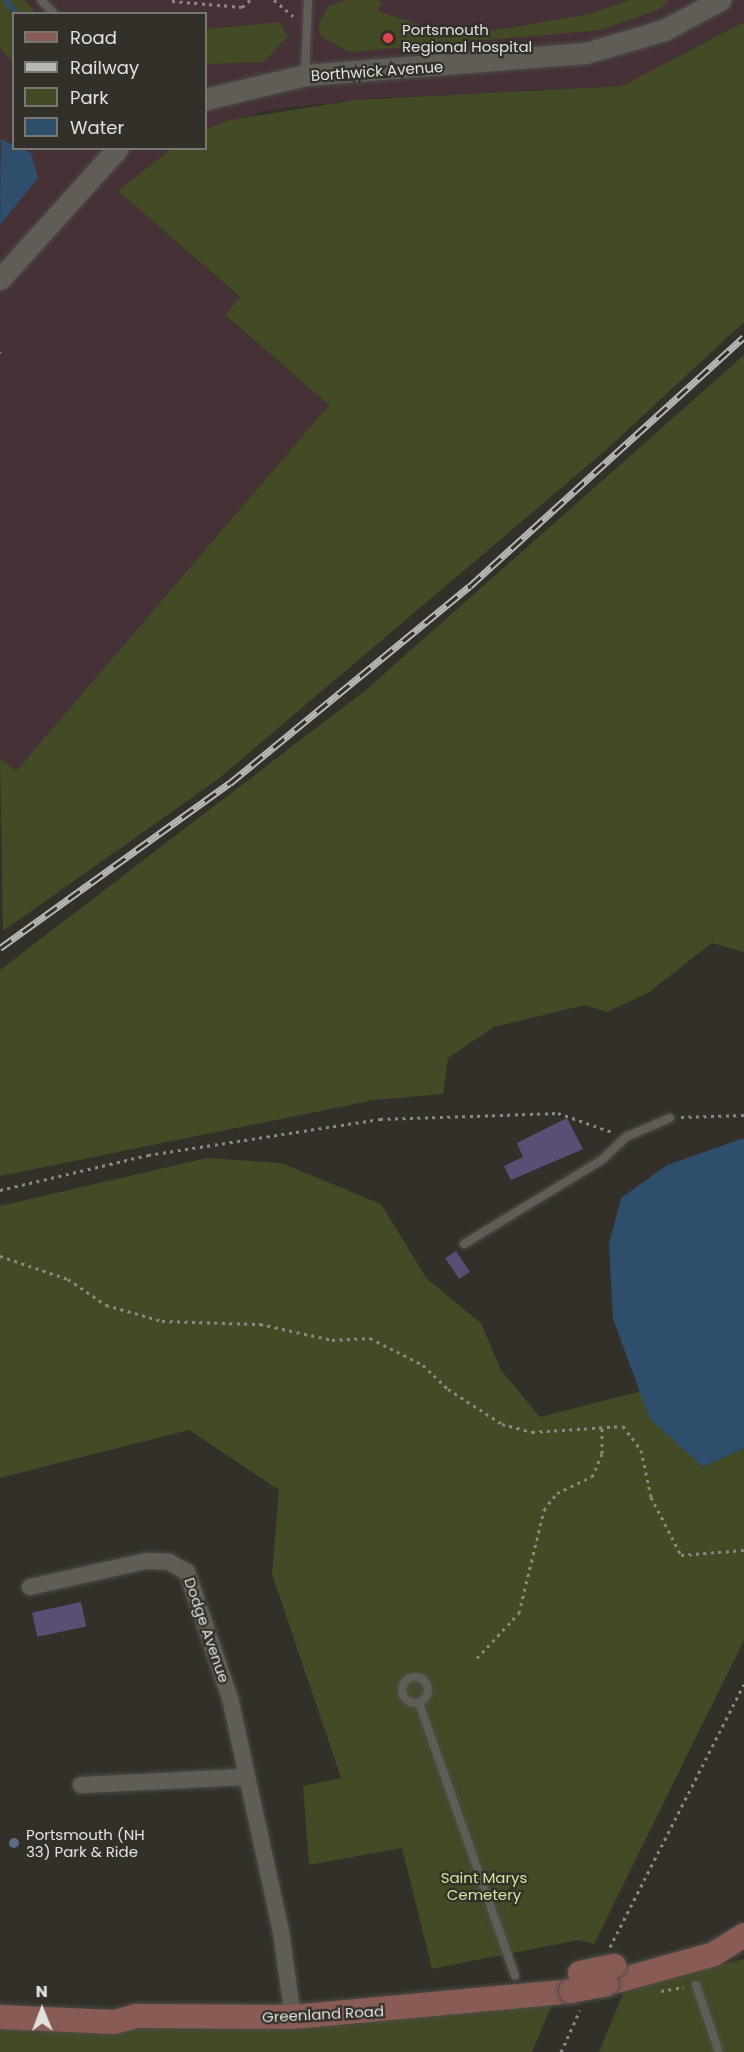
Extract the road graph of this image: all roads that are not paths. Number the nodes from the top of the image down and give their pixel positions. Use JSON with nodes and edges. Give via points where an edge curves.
{"nodes":[{"id":1,"x":42,"y":0,"type":"edge"},
{"id":2,"x":308,"y":0,"type":"edge"},
{"id":3,"x":711,"y":2,"type":"edge"},
{"id":4,"x":52,"y":12,"type":"edge"},
{"id":5,"x":305,"y":75,"type":"junction"},
{"id":6,"x":207,"y":99,"type":"edge"},
{"id":7,"x":116,"y":150,"type":"edge"},
{"id":8,"x":0,"y":279,"type":"edge"},
{"id":9,"x":670,"y":1118,"type":"road end"},
{"id":10,"x":464,"y":1244,"type":"dead end"},
{"id":11,"x":30,"y":1587,"type":"dead end"},
{"id":12,"x":418,"y":1703,"type":"dead end"},
{"id":13,"x":246,"y":1777,"type":"junction"},
{"id":14,"x":81,"y":1785,"type":"dead end"},
{"id":15,"x":739,"y":1937,"type":"edge"},
{"id":16,"x":512,"y":1985,"type":"junction"},
{"id":17,"x":696,"y":1985,"type":"dead end"},
{"id":18,"x":0,"y":2000,"type":"edge"},
{"id":19,"x":0,"y":2016,"type":"edge"},
{"id":20,"x":136,"y":2016,"type":"junction"},
{"id":21,"x":293,"y":2017,"type":"junction"},
{"id":22,"x":719,"y":2052,"type":"edge"}],
"edges":[{"from":1,"to":4,"type":"lane"},
{"from":2,"to":5,"type":"lane"},
{"from":3,"to":5,"type":"street","name":"Borthwick Avenue","via":[[634,41],[586,53]]},
{"from":5,"to":6,"type":"street","name":"Borthwick Avenue"},
{"from":7,"to":8,"type":"street"},
{"from":9,"to":10,"type":"lane","via":[[626,1137],[603,1159]]},
{"from":11,"to":13,"type":"street","name":"Dodge Avenue","via":[[146,1561],[169,1562],[187,1572],[230,1698]]},
{"from":12,"to":16,"type":"lane"},
{"from":13,"to":14,"type":"street"},
{"from":13,"to":21,"type":"street","name":"Dodge Avenue","via":[[281,1932]]},
{"from":15,"to":16,"type":"main road","name":"Greenland Road","bridge":true,"via":[[714,1954],[608,1969],[578,1990],[532,1999]]},
{"from":16,"to":21,"type":"main road","name":"Greenland Road"},
{"from":17,"to":22,"type":"lane"},
{"from":18,"to":20,"type":"main road","name":"Greenland Road","via":[[114,2006]]},
{"from":19,"to":20,"type":"main road","name":"Greenland Road","via":[[114,2022]]},
{"from":20,"to":21,"type":"main road","name":"Greenland Road"}]}
